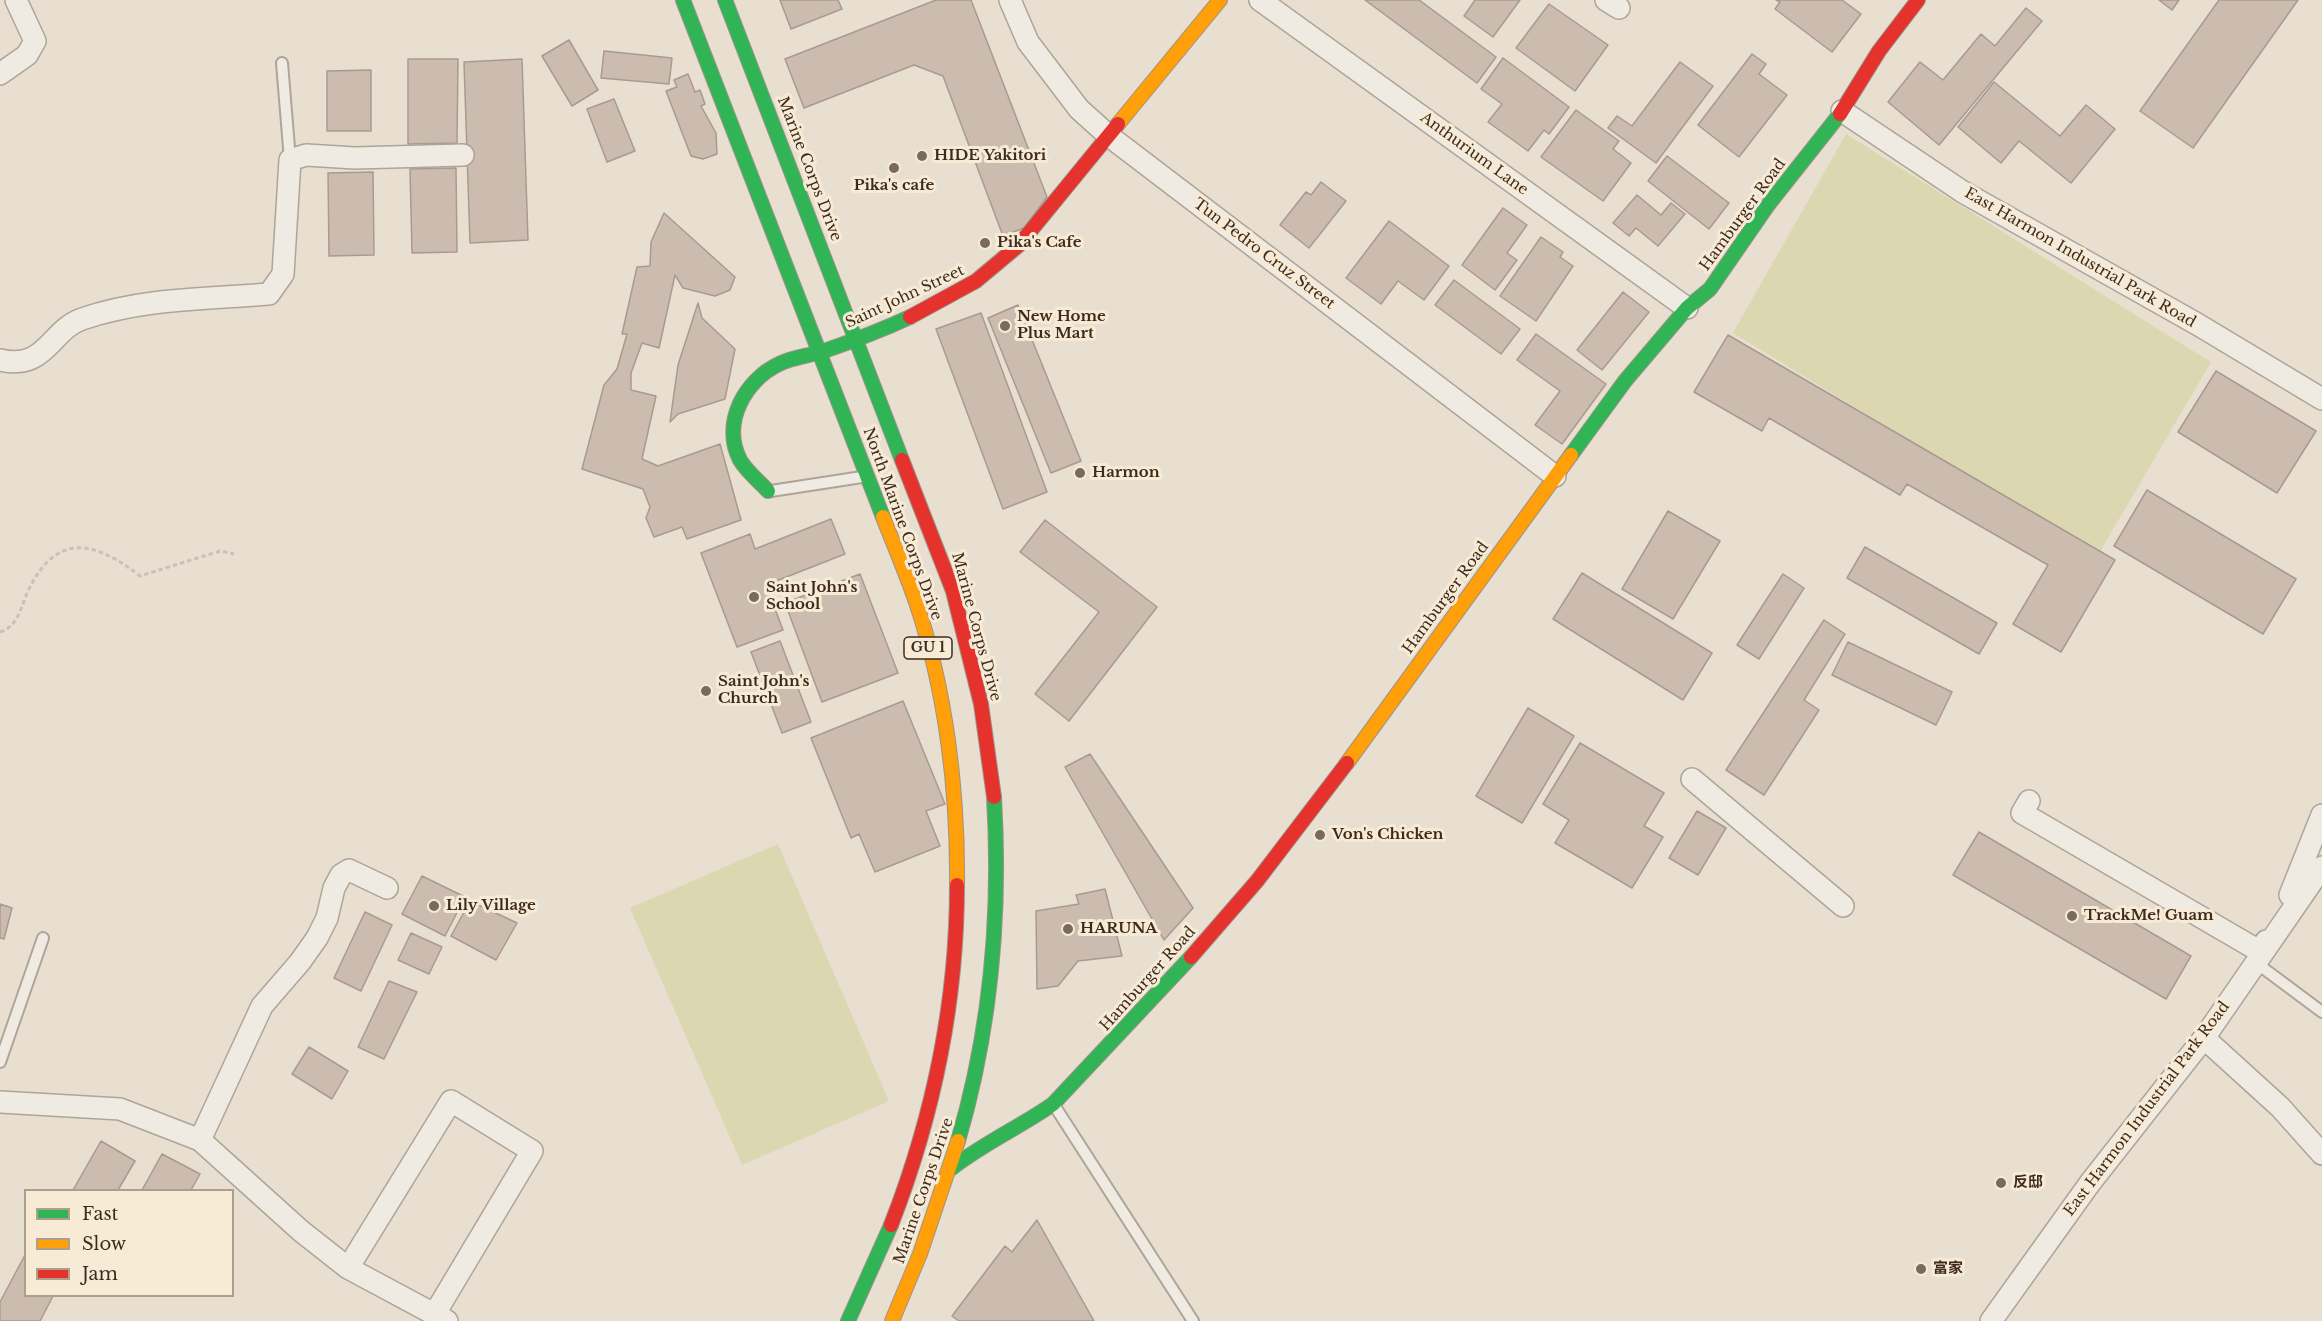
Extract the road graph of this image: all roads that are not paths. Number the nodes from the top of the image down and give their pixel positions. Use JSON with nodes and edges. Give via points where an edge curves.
{"nodes":[{"id":1,"x":16,"y":0,"type":"edge"},
{"id":2,"x":683,"y":0,"type":"edge"},
{"id":3,"x":725,"y":0,"type":"edge"},
{"id":4,"x":1010,"y":0,"type":"edge"},
{"id":5,"x":1220,"y":0,"type":"edge"},
{"id":6,"x":1260,"y":0,"type":"edge"},
{"id":7,"x":1918,"y":0,"type":"edge"},
{"id":8,"x":282,"y":63,"type":"dead end"},
{"id":9,"x":0,"y":74,"type":"edge"},
{"id":10,"x":1842,"y":111,"type":"junction"},
{"id":11,"x":1109,"y":136,"type":"junction"},
{"id":12,"x":463,"y":155,"type":"dead end"},
{"id":13,"x":290,"y":160,"type":"junction"},
{"id":14,"x":1687,"y":308,"type":"junction"},
{"id":15,"x":857,"y":338,"type":"junction"},
{"id":16,"x":821,"y":352,"type":"junction"},
{"id":17,"x":0,"y":360,"type":"edge"},
{"id":18,"x":2322,"y":399,"type":"edge"},
{"id":19,"x":868,"y":476,"type":"junction"},
{"id":20,"x":1555,"y":476,"type":"junction"},
{"id":21,"x":768,"y":491,"type":"joint"},
{"id":22,"x":1692,"y":779,"type":"dead end"},
{"id":23,"x":2029,"y":801,"type":"dead end"},
{"id":24,"x":2322,"y":815,"type":"edge"},
{"id":25,"x":2322,"y":867,"type":"edge"},
{"id":26,"x":387,"y":888,"type":"dead end"},
{"id":27,"x":1843,"y":906,"type":"dead end"},
{"id":28,"x":43,"y":938,"type":"dead end"},
{"id":29,"x":2258,"y":957,"type":"junction"},
{"id":30,"x":2322,"y":1012,"type":"edge"},
{"id":31,"x":2204,"y":1038,"type":"junction"},
{"id":32,"x":0,"y":1062,"type":"edge"},
{"id":33,"x":0,"y":1102,"type":"edge"},
{"id":34,"x":1053,"y":1104,"type":"junction"},
{"id":35,"x":200,"y":1140,"type":"junction"},
{"id":36,"x":2322,"y":1154,"type":"edge"},
{"id":37,"x":952,"y":1168,"type":"junction"},
{"id":38,"x":348,"y":1268,"type":"junction"},
{"id":39,"x":441,"y":1318,"type":"edge"},
{"id":40,"x":848,"y":1321,"type":"edge"},
{"id":41,"x":892,"y":1321,"type":"edge"},
{"id":42,"x":1193,"y":1321,"type":"edge"},
{"id":43,"x":1991,"y":1321,"type":"edge"}],
"edges":[{"from":1,"to":9,"type":"street","via":[[35,40],[27,55]]},
{"from":2,"to":16,"type":"main road","name":"North Marine Corps Drive","number":"GU 1"},
{"from":3,"to":15,"type":"main road","name":"Marine Corps Drive","number":"GU 1"},
{"from":4,"to":11,"type":"street","name":"Tun Pedro Cruz Street","via":[[1028,42],[1079,109]]},
{"from":5,"to":11,"type":"main road","name":"Saint John Street"},
{"from":6,"to":14,"type":"street","name":"Anthurium Lane"},
{"from":7,"to":10,"type":"main road","name":"Hamburger Road","via":[[1879,51]]},
{"from":8,"to":13,"type":"lane"},
{"from":10,"to":14,"type":"main road","name":"Hamburger Road","via":[[1768,205],[1710,289]]},
{"from":10,"to":18,"type":"street","name":"East Harmon Industrial Park Road","via":[[1963,192]]},
{"from":11,"to":15,"type":"main road","name":"Saint John Street","via":[[999,266],[951,296]]},
{"from":11,"to":20,"type":"street","name":"Tun Pedro Cruz Street"},
{"from":12,"to":13,"type":"street","via":[[306,155]]},
{"from":13,"to":17,"type":"street","via":[[283,274],[269,294],[191,298],[122,308],[79,320],[33,359]]},
{"from":14,"to":20,"type":"main road","name":"Hamburger Road","via":[[1625,381]]},
{"from":15,"to":16,"type":"main road","name":"Saint John Street"},
{"from":15,"to":37,"type":"main road","name":"Marine Corps Drive","number":"GU 1","via":[[953,591],[979,691],[992,772],[996,874],[988,1010],[979,1066]]},
{"from":16,"to":19,"type":"main road","name":"North Marine Corps Drive","number":"GU 1"},
{"from":16,"to":21,"type":"main road","name":"Saint John Street","via":[[777,365],[737,406],[739,458]]},
{"from":19,"to":21,"type":"lane"},
{"from":19,"to":40,"type":"main road","name":"North Marine Corps Drive","number":"GU 1","via":[[916,603],[940,699],[955,803],[957,904],[950,1005],[928,1110],[897,1206]]},
{"from":20,"to":34,"type":"main road","name":"Hamburger Road","via":[[1368,736],[1257,881]]},
{"from":22,"to":27,"type":"street"},
{"from":23,"to":29,"type":"street","via":[[2022,813]]},
{"from":24,"to":29,"type":"street","via":[[2300,875]]},
{"from":25,"to":29,"type":"street","name":"East Harmon Industrial Park Road"},
{"from":26,"to":35,"type":"street","via":[[349,870],[341,875],[316,938],[262,1006]]},
{"from":28,"to":32,"type":"lane"},
{"from":29,"to":30,"type":"lane"},
{"from":29,"to":31,"type":"street","name":"East Harmon Industrial Park Road"},
{"from":31,"to":36,"type":"street","via":[[2280,1107]]},
{"from":31,"to":43,"type":"street","name":"East Harmon Industrial Park Road","via":[[2102,1166]]},
{"from":33,"to":35,"type":"street","via":[[120,1109]]},
{"from":34,"to":37,"type":"main road","name":"Hamburger Road","via":[[977,1148]]},
{"from":34,"to":42,"type":"lane"},
{"from":35,"to":38,"type":"street"},
{"from":37,"to":41,"type":"main road","name":"Marine Corps Drive","number":"GU 1"},
{"from":38,"to":39,"type":"street"},
{"from":38,"to":39,"type":"street","via":[[451,1101],[532,1151]]}]}
